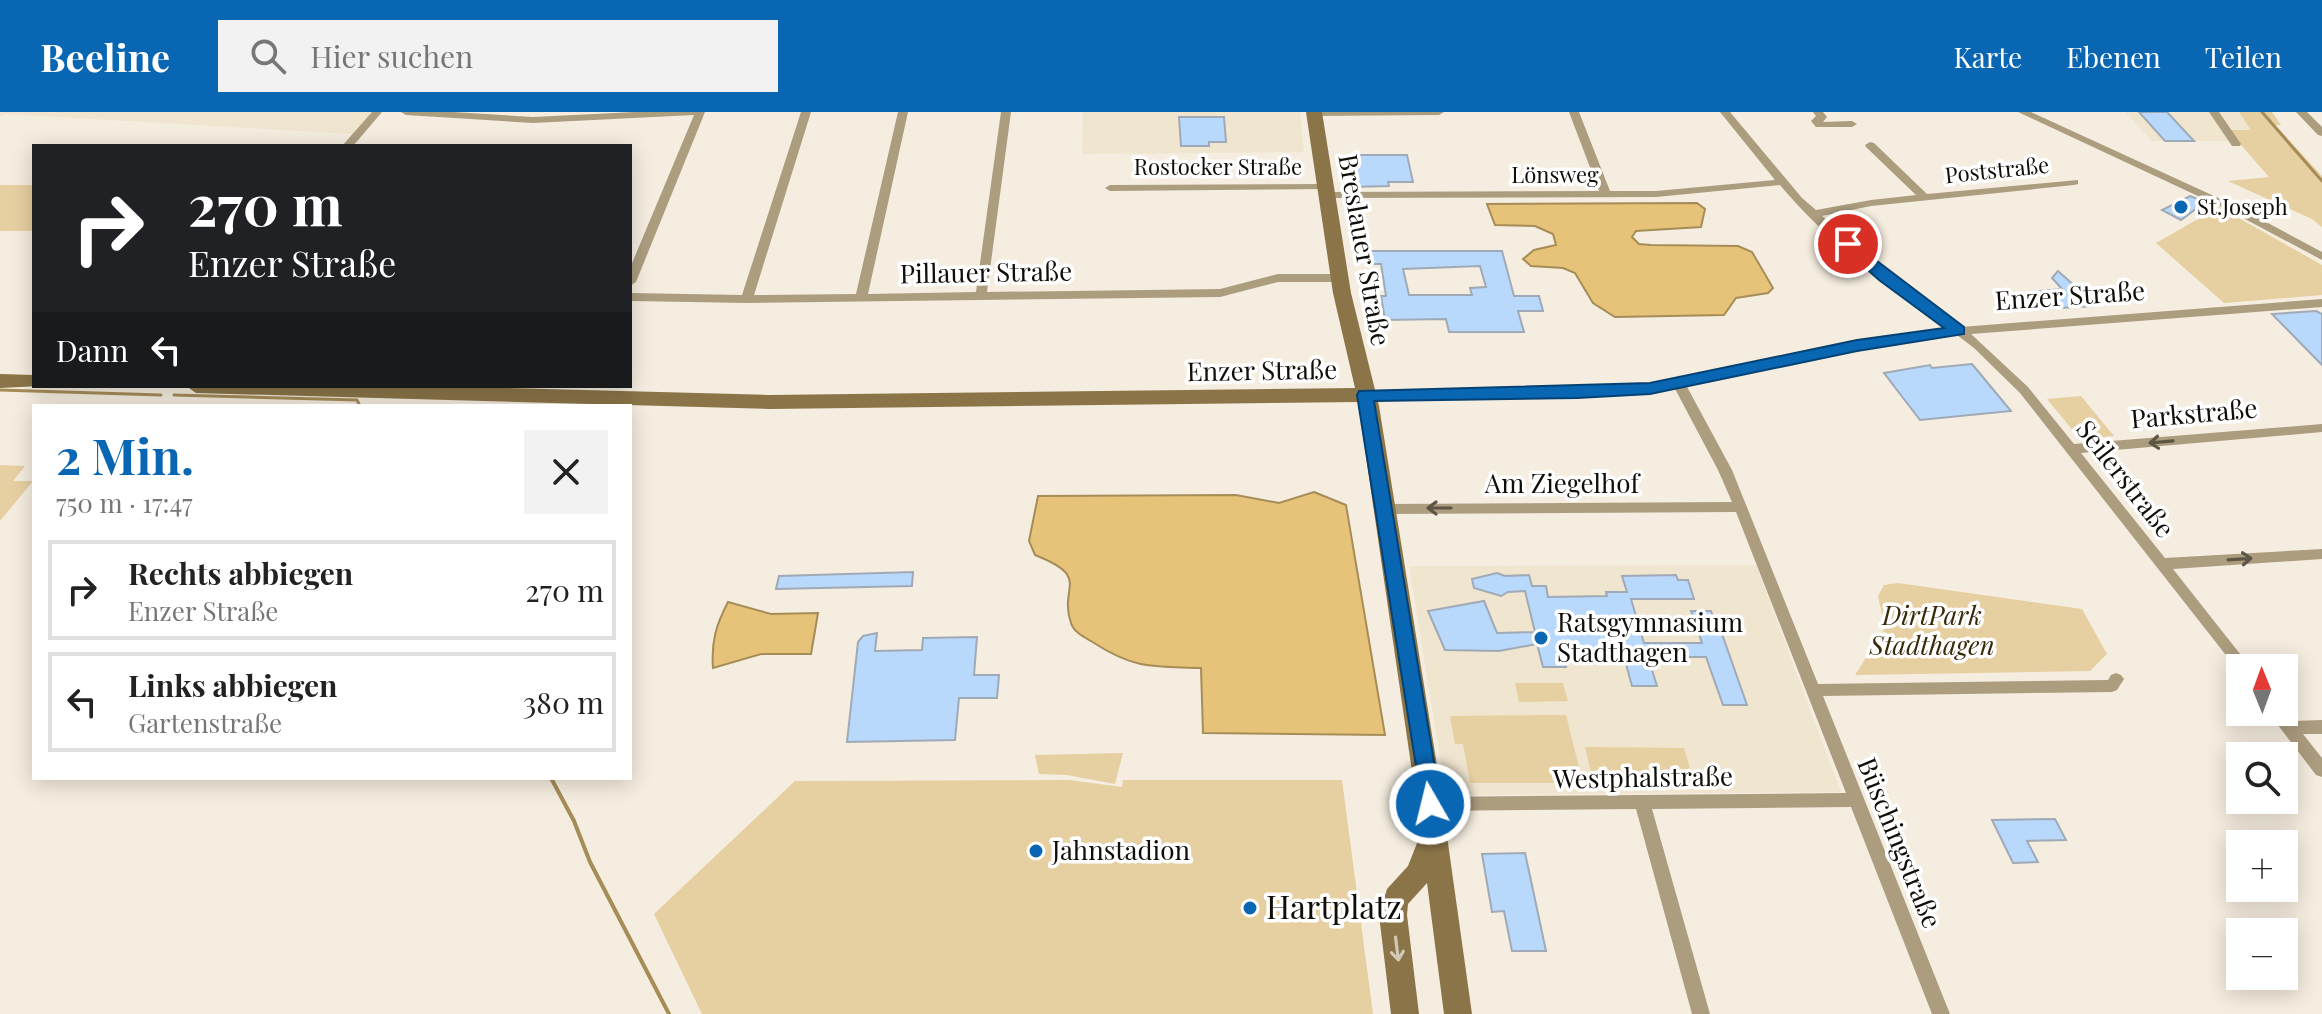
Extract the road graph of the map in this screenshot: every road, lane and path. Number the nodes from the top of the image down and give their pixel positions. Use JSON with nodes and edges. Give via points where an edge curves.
{"nodes":[{"id":1,"x":377,"y":112,"type":"edge"},
{"id":2,"x":406,"y":112,"type":"edge"},
{"id":3,"x":698,"y":112,"type":"edge"},
{"id":4,"x":806,"y":112,"type":"edge"},
{"id":5,"x":903,"y":112,"type":"edge"},
{"id":6,"x":1006,"y":112,"type":"edge"},
{"id":7,"x":1314,"y":112,"type":"edge"},
{"id":8,"x":1439,"y":112,"type":"edge"},
{"id":9,"x":1574,"y":112,"type":"edge"},
{"id":10,"x":1725,"y":112,"type":"edge"},
{"id":11,"x":1818,"y":112,"type":"edge"},
{"id":12,"x":2023,"y":112,"type":"edge"},
{"id":13,"x":2214,"y":112,"type":"edge"},
{"id":14,"x":2301,"y":112,"type":"edge"},
{"id":15,"x":1852,"y":124,"type":"dead end"},
{"id":16,"x":2322,"y":133,"type":"edge"},
{"id":17,"x":349,"y":144,"type":"edge"},
{"id":18,"x":2236,"y":144,"type":"dead end"},
{"id":19,"x":1870,"y":145,"type":"dead end"},
{"id":20,"x":1783,"y":182,"type":"junction"},
{"id":21,"x":2074,"y":182,"type":"dead end"},
{"id":22,"x":1110,"y":188,"type":"dead end"},
{"id":23,"x":1326,"y":191,"type":"junction"},
{"id":24,"x":1606,"y":195,"type":"junction"},
{"id":25,"x":1924,"y":197,"type":"junction"},
{"id":26,"x":1813,"y":214,"type":"junction"},
{"id":27,"x":2322,"y":257,"type":"edge"},
{"id":28,"x":632,"y":277,"type":"edge"},
{"id":29,"x":1340,"y":278,"type":"junction"},
{"id":30,"x":981,"y":296,"type":"junction"},
{"id":31,"x":632,"y":297,"type":"edge"},
{"id":32,"x":861,"y":298,"type":"junction"},
{"id":33,"x":747,"y":299,"type":"junction"},
{"id":34,"x":2322,"y":303,"type":"edge"},
{"id":35,"x":1959,"y":331,"type":"junction"},
{"id":36,"x":0,"y":381,"type":"edge"},
{"id":37,"x":32,"y":382,"type":"edge"},
{"id":38,"x":1679,"y":384,"type":"junction"},
{"id":39,"x":325,"y":388,"type":"edge"},
{"id":40,"x":584,"y":392,"type":"edge"},
{"id":41,"x":1365,"y":395,"type":"junction"},
{"id":42,"x":2322,"y":428,"type":"edge"},
{"id":43,"x":2071,"y":449,"type":"junction"},
{"id":44,"x":1741,"y":507,"type":"junction"},
{"id":45,"x":1384,"y":509,"type":"junction"},
{"id":46,"x":2322,"y":554,"type":"edge"},
{"id":47,"x":2162,"y":564,"type":"junction"},
{"id":48,"x":2232,"y":654,"type":"edge"},
{"id":49,"x":2116,"y":679,"type":"dead end"},
{"id":50,"x":1813,"y":690,"type":"junction"},
{"id":51,"x":2322,"y":727,"type":"edge"},
{"id":52,"x":2289,"y":728,"type":"joint"},
{"id":53,"x":2322,"y":770,"type":"edge"},
{"id":54,"x":1857,"y":800,"type":"junction"},
{"id":55,"x":1642,"y":802,"type":"junction"},
{"id":56,"x":1430,"y":804,"type":"junction"},
{"id":57,"x":1434,"y":832,"type":"junction"},
{"id":58,"x":1405,"y":887,"type":"junction"},
{"id":59,"x":1441,"y":900,"type":"junction"},
{"id":60,"x":1405,"y":1014,"type":"edge"},
{"id":61,"x":1458,"y":1014,"type":"edge"},
{"id":62,"x":1701,"y":1014,"type":"edge"},
{"id":63,"x":1941,"y":1014,"type":"edge"}],
"edges":[{"from":1,"to":17,"type":"street"},
{"from":2,"to":3,"type":"street","via":[[533,120]]},
{"from":3,"to":28,"type":"street"},
{"from":4,"to":33,"type":"street"},
{"from":5,"to":32,"type":"street"},
{"from":6,"to":30,"type":"street"},
{"from":7,"to":8,"type":"street"},
{"from":7,"to":23,"type":"main road","name":"Breslauer Straße"},
{"from":9,"to":24,"type":"street"},
{"from":10,"to":20,"type":"street","name":"Seilerstraße"},
{"from":11,"to":15,"type":"street","via":[[1820,125]]},
{"from":12,"to":27,"type":"street","via":[[2234,209]]},
{"from":13,"to":18,"type":"street"},
{"from":14,"to":16,"type":"street"},
{"from":19,"to":25,"type":"street","name":"Poststraße"},
{"from":20,"to":24,"type":"street","name":"Lönsweg"},
{"from":20,"to":26,"type":"street","name":"Seilerstraße"},
{"from":21,"to":25,"type":"street","name":"Poststraße"},
{"from":22,"to":23,"type":"street","name":"Rostocker Straße"},
{"from":23,"to":24,"type":"street","name":"Lönsweg"},
{"from":23,"to":29,"type":"main road","name":"Breslauer Straße"},
{"from":25,"to":26,"type":"street","name":"Poststraße"},
{"from":26,"to":35,"type":"street","name":"Seilerstraße","via":[[1884,277]]},
{"from":29,"to":30,"type":"street","name":"Pillauer Straße","via":[[1278,278],[1220,293]]},
{"from":29,"to":41,"type":"main road","name":"Breslauer Straße"},
{"from":30,"to":32,"type":"street","name":"Pillauer Straße"},
{"from":31,"to":33,"type":"street","name":"Pillauer Straße"},
{"from":32,"to":33,"type":"street","name":"Pillauer Straße"},
{"from":34,"to":35,"type":"street","name":"Enzer Straße"},
{"from":35,"to":38,"type":"street","name":"Enzer Straße","via":[[1857,345]]},
{"from":35,"to":43,"type":"street","name":"Seilerstraße","via":[[2001,365]]},
{"from":36,"to":37,"type":"main road"},
{"from":38,"to":41,"type":"street","name":"Enzer Straße","via":[[1615,392]]},
{"from":38,"to":44,"type":"street","name":"Büschingstraße"},
{"from":39,"to":40,"type":"main road","name":"Enzer Straße"},
{"from":40,"to":41,"type":"main road","name":"Enzer Straße","via":[[769,402]]},
{"from":41,"to":45,"type":"main road","name":"Breslauer Straße"},
{"from":42,"to":43,"type":"street","name":"Parkstraße","one_way":true},
{"from":43,"to":47,"type":"street","name":"Seilerstraße"},
{"from":44,"to":45,"type":"street","name":"Am Ziegelhof","one_way":true},
{"from":44,"to":50,"type":"street","name":"Büschingstraße"},
{"from":45,"to":56,"type":"main road","name":"Breslauer Straße"},
{"from":47,"to":46,"type":"street","one_way":true},
{"from":47,"to":48,"type":"street","name":"Seilerstraße"},
{"from":49,"to":50,"type":"street","via":[[2112,686]]},
{"from":50,"to":54,"type":"street","name":"Büschingstraße"},
{"from":51,"to":52,"type":"street"},
{"from":52,"to":53,"type":"street"},
{"from":54,"to":55,"type":"street","name":"Westphalstraße"},
{"from":54,"to":63,"type":"street","name":"Büschingstraße"},
{"from":55,"to":56,"type":"street","name":"Westphalstraße"},
{"from":55,"to":62,"type":"street"},
{"from":56,"to":57,"type":"main road","name":"Breslauer Straße"},
{"from":57,"to":58,"type":"main road","via":[[1418,874]]},
{"from":57,"to":59,"type":"main road","name":"Breslauer Straße"},
{"from":58,"to":59,"type":"main road","via":[[1432,890]]},
{"from":58,"to":60,"type":"main road","one_way":true,"via":[[1393,915]]},
{"from":59,"to":61,"type":"main road","name":"Breslauer Straße"}]}
